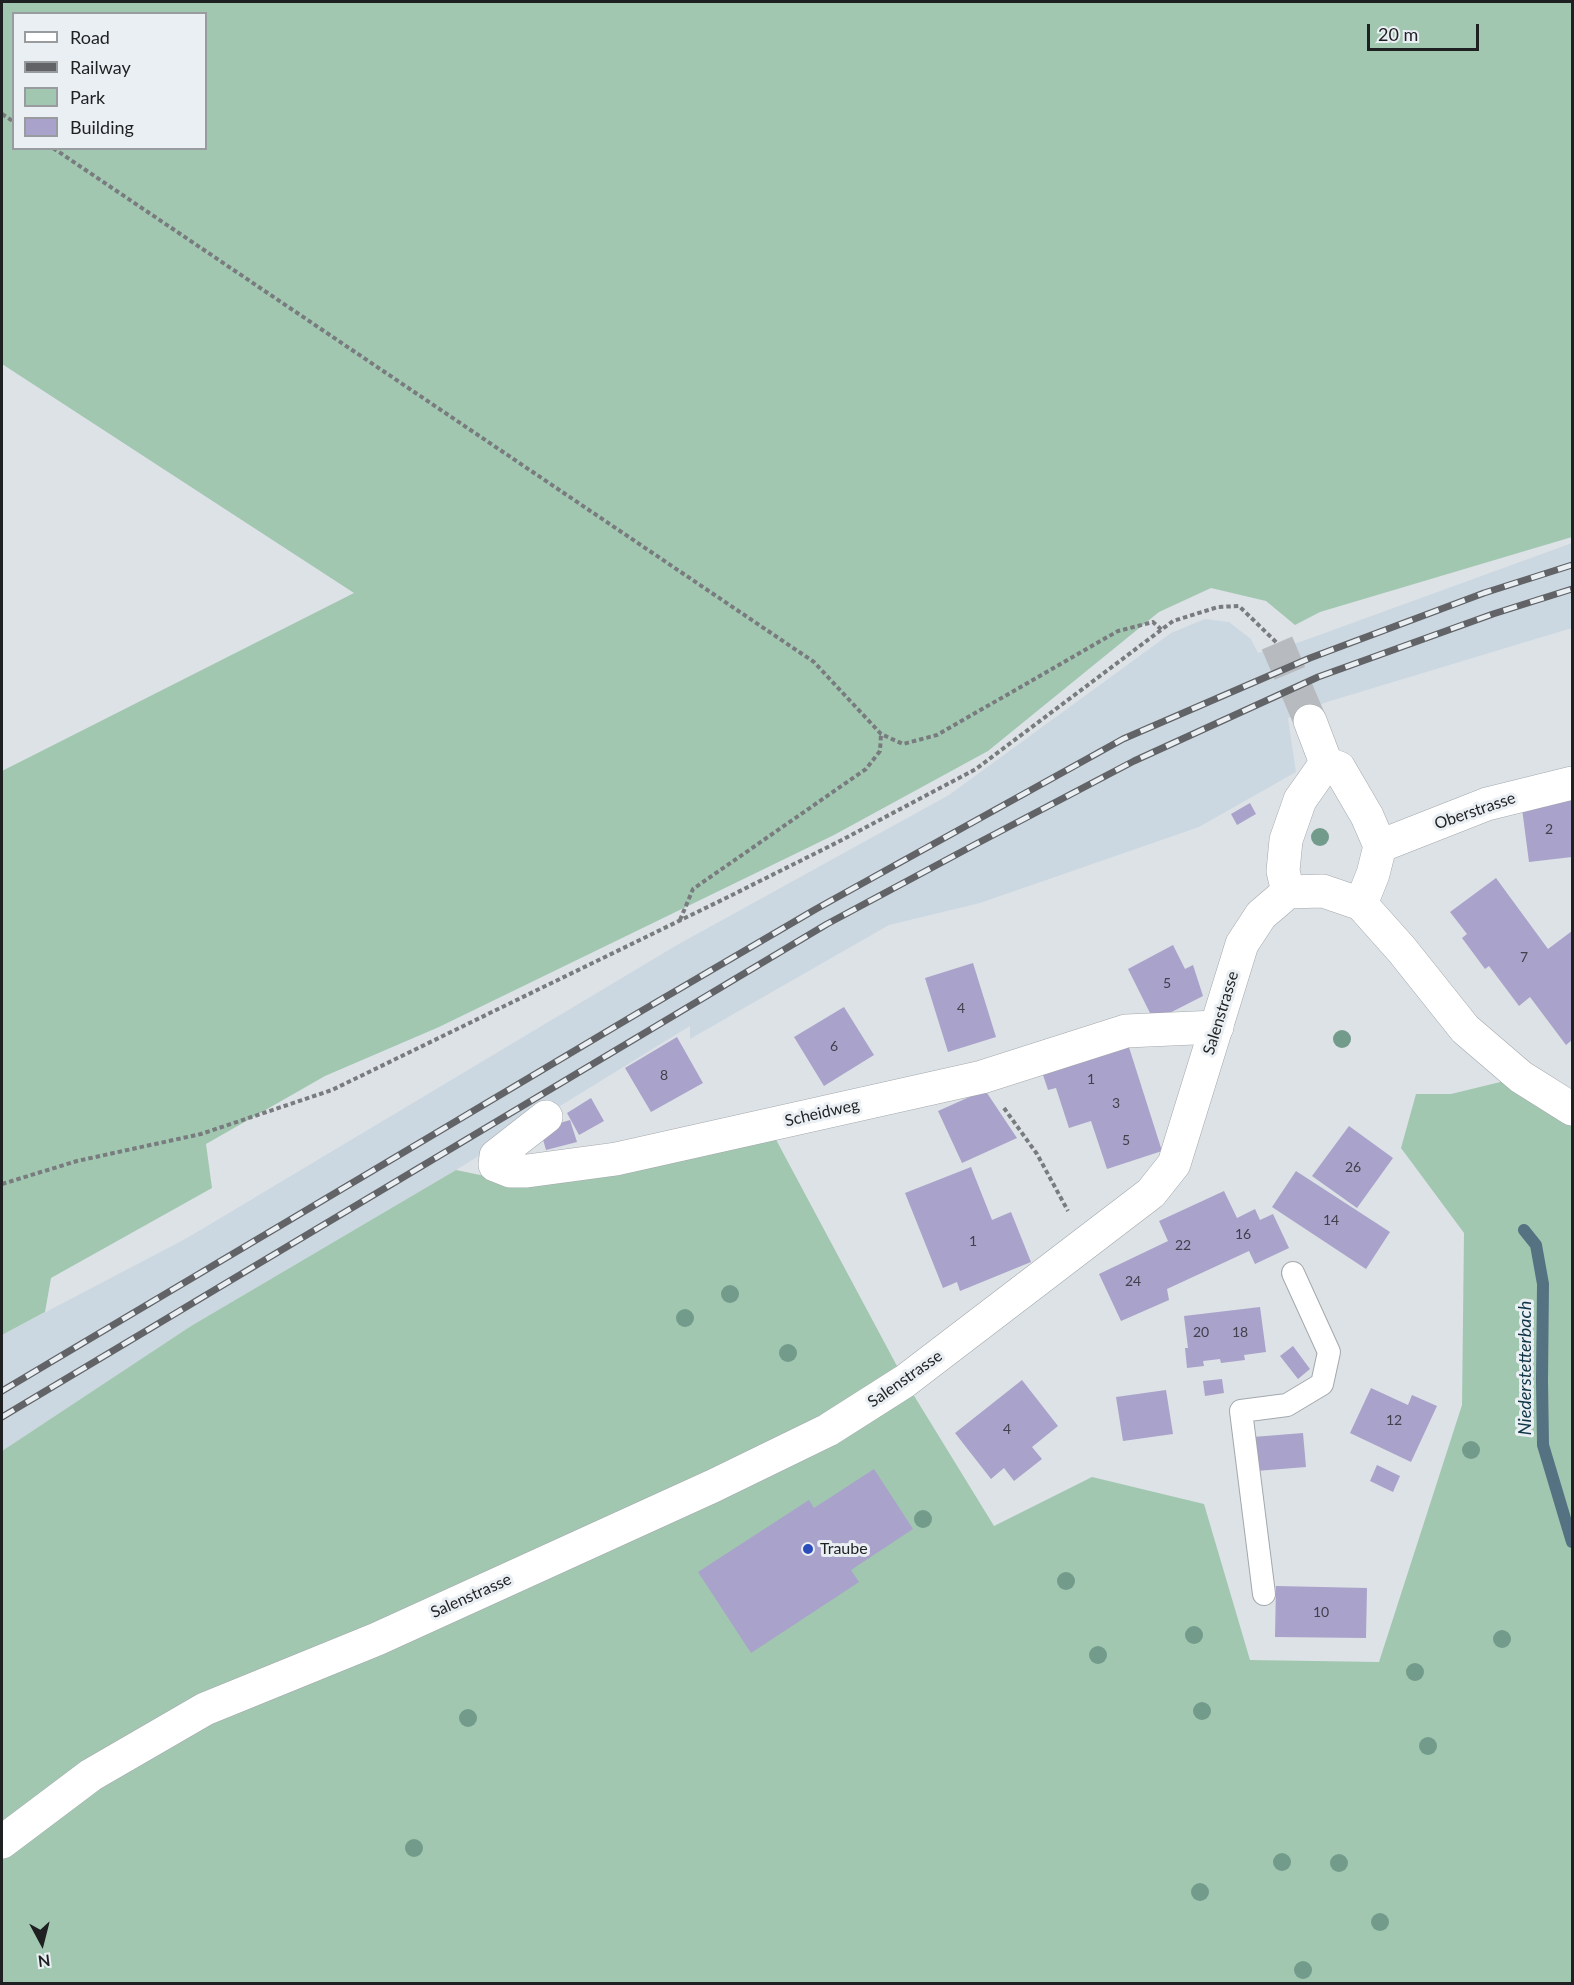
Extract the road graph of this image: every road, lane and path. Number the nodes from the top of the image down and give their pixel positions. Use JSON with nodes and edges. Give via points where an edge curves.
{"nodes":[{"id":1,"x":56,"y":150,"type":"edge"},
{"id":2,"x":1162,"y":630,"type":"junction"},
{"id":3,"x":1277,"y":643,"type":"tunnel mouth"},
{"id":4,"x":1310,"y":721,"type":"tunnel mouth"},
{"id":5,"x":881,"y":734,"type":"junction"},
{"id":6,"x":1326,"y":764,"type":"junction"},
{"id":7,"x":1572,"y":783,"type":"edge"},
{"id":8,"x":1380,"y":846,"type":"junction"},
{"id":9,"x":1288,"y":892,"type":"junction"},
{"id":10,"x":1361,"y":904,"type":"junction"},
{"id":11,"x":680,"y":920,"type":"junction"},
{"id":12,"x":1217,"y":1027,"type":"junction"},
{"id":13,"x":982,"y":1077,"type":"junction"},
{"id":14,"x":1572,"y":1109,"type":"edge"},
{"id":15,"x":546,"y":1117,"type":"dead end"},
{"id":16,"x":2,"y":1184,"type":"edge"},
{"id":17,"x":1086,"y":1244,"type":"junction"},
{"id":18,"x":1293,"y":1273,"type":"dead end"},
{"id":19,"x":1264,"y":1594,"type":"dead end"},
{"id":20,"x":2,"y":1842,"type":"edge"}],
"edges":[{"from":1,"to":5,"type":"path","via":[[814,662]]},
{"from":2,"to":3,"type":"path","via":[[1173,621],[1218,607],[1239,606]]},
{"from":2,"to":5,"type":"path","via":[[1153,622],[1118,631],[937,735],[903,744]]},
{"from":2,"to":11,"type":"path","via":[[976,769]]},
{"from":4,"to":6,"type":"street"},
{"from":5,"to":11,"type":"path","via":[[880,751],[866,769],[693,889]]},
{"from":6,"to":8,"type":"street","via":[[1339,768]]},
{"from":6,"to":9,"type":"street","via":[[1300,800],[1286,840],[1283,871]]},
{"from":7,"to":8,"type":"street","name":"Oberstrasse","via":[[1487,804]]},
{"from":8,"to":10,"type":"street"},
{"from":9,"to":10,"type":"street","via":[[1323,891]]},
{"from":9,"to":12,"type":"street","name":"Salenstrasse","via":[[1261,915],[1242,944]]},
{"from":10,"to":14,"type":"street","via":[[1465,1029],[1521,1077]]},
{"from":11,"to":16,"type":"path","via":[[332,1090],[201,1134],[77,1161]]},
{"from":12,"to":13,"type":"street","name":"Scheidweg","via":[[1126,1031]]},
{"from":12,"to":17,"type":"street","name":"Salenstrasse","via":[[1174,1164],[1151,1193]]},
{"from":13,"to":15,"type":"street","name":"Scheidweg","via":[[616,1159],[527,1171],[510,1171],[495,1165],[496,1156]]},
{"from":13,"to":17,"type":"path","via":[[1037,1154]]},
{"from":17,"to":20,"type":"street","name":"Salenstrasse","via":[[905,1381],[828,1430],[387,1634],[205,1709],[91,1775]]},
{"from":18,"to":19,"type":"lane","via":[[1329,1352],[1322,1384],[1287,1405],[1241,1411]]}]}
